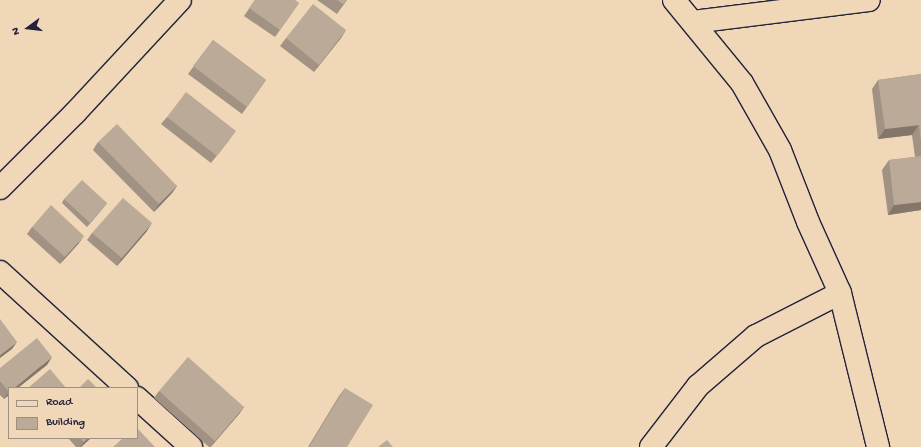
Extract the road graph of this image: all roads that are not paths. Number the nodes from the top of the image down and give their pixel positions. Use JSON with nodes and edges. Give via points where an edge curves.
{"nodes":[{"id":1,"x":180,"y":0,"type":"edge"},
{"id":2,"x":674,"y":0,"type":"edge"},
{"id":3,"x":869,"y":0,"type":"edge"},
{"id":4,"x":693,"y":22,"type":"junction"},
{"id":5,"x":0,"y":188,"type":"edge"},
{"id":6,"x":0,"y":272,"type":"edge"},
{"id":7,"x":840,"y":292,"type":"junction"},
{"id":8,"x":125,"y":387,"type":"edge"},
{"id":9,"x":138,"y":399,"type":"edge"},
{"id":10,"x":191,"y":447,"type":"edge"},
{"id":11,"x":651,"y":447,"type":"edge"},
{"id":12,"x":878,"y":447,"type":"edge"}],
"edges":[{"from":1,"to":5,"type":"street","via":[[91,96]]},
{"from":2,"to":4,"type":"street"},
{"from":3,"to":4,"type":"street"},
{"from":4,"to":7,"type":"street","via":[[742,83],[780,150],[808,222]]},
{"from":6,"to":8,"type":"street"},
{"from":7,"to":11,"type":"street","via":[[756,336],[698,386]]},
{"from":7,"to":12,"type":"street"},
{"from":9,"to":10,"type":"street"}]}
